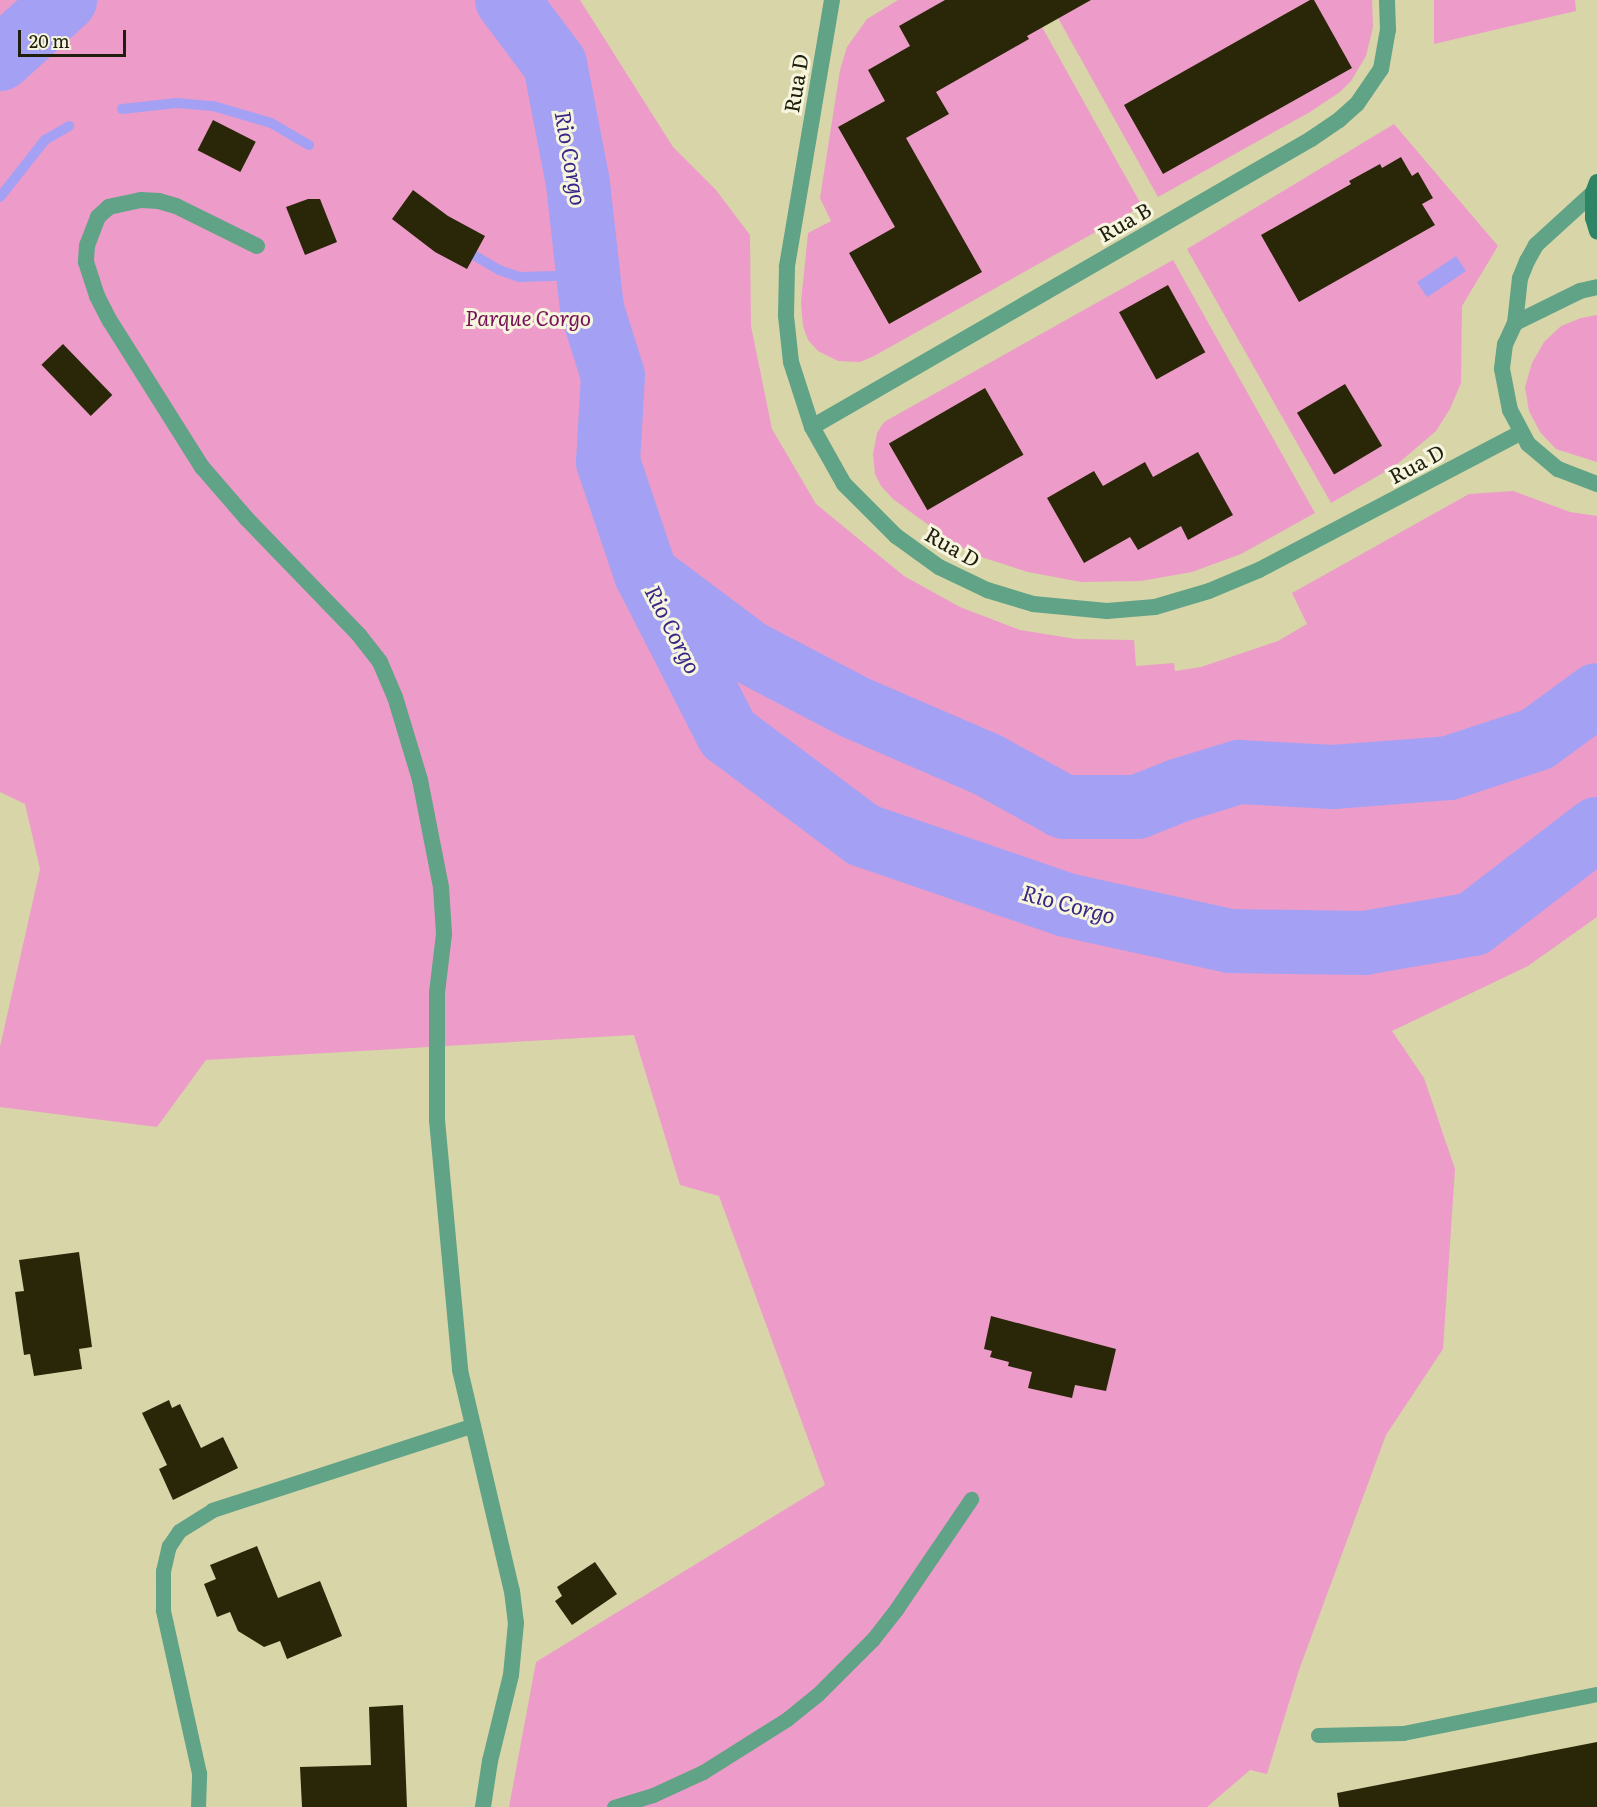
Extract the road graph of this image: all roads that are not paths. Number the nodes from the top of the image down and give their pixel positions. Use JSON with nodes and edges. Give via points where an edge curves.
{"nodes":[{"id":1,"x":832,"y":0,"type":"edge"},
{"id":2,"x":1387,"y":0,"type":"edge"},
{"id":3,"x":1595,"y":188,"type":"edge"},
{"id":4,"x":1597,"y":231,"type":"edge"},
{"id":5,"x":257,"y":246,"type":"dead end"},
{"id":6,"x":1597,"y":287,"type":"edge"},
{"id":7,"x":1515,"y":322,"type":"junction"},
{"id":8,"x":812,"y":427,"type":"junction"},
{"id":9,"x":1520,"y":433,"type":"junction"},
{"id":10,"x":1597,"y":484,"type":"edge"},
{"id":11,"x":473,"y":1425,"type":"junction"},
{"id":12,"x":971,"y":1499,"type":"dead end"},
{"id":13,"x":1597,"y":1694,"type":"edge"},
{"id":14,"x":1318,"y":1735,"type":"dead end"},
{"id":15,"x":198,"y":1807,"type":"edge"},
{"id":16,"x":483,"y":1807,"type":"edge"},
{"id":17,"x":614,"y":1807,"type":"edge"}],
"edges":[{"from":1,"to":8,"type":"street","name":"Rua D","via":[[785,294],[791,362]]},
{"from":2,"to":8,"type":"street","name":"Rua B","via":[[1388,40],[1381,69],[1357,104],[1339,120]]},
{"from":3,"to":4,"type":"main road","via":[[1593,218]]},
{"from":3,"to":7,"type":"street","via":[[1536,245],[1520,278]]},
{"from":5,"to":11,"type":"street","via":[[176,206],[141,200],[109,207],[98,217],[89,238],[86,262],[110,321],[202,467],[358,635],[380,662],[395,697],[420,780],[441,887],[444,934],[437,993],[437,1120],[460,1370]]},
{"from":6,"to":7,"type":"street"},
{"from":7,"to":9,"type":"street","via":[[1505,344],[1502,369],[1506,397]]},
{"from":8,"to":9,"type":"street","name":"Rua D","via":[[832,467],[857,500],[896,537],[939,567],[987,590],[1033,604],[1107,611],[1155,607],[1230,583]]},
{"from":9,"to":10,"type":"street","via":[[1536,454],[1558,469]]},
{"from":11,"to":15,"type":"lane","via":[[212,1510],[179,1531],[169,1546],[163,1571],[163,1610],[199,1773]]},
{"from":11,"to":16,"type":"street","via":[[516,1623],[512,1667]]},
{"from":12,"to":17,"type":"lane","via":[[897,1608],[859,1654],[817,1695],[787,1719],[703,1772],[653,1795]]},
{"from":13,"to":14,"type":"lane","via":[[1403,1733]]}]}
